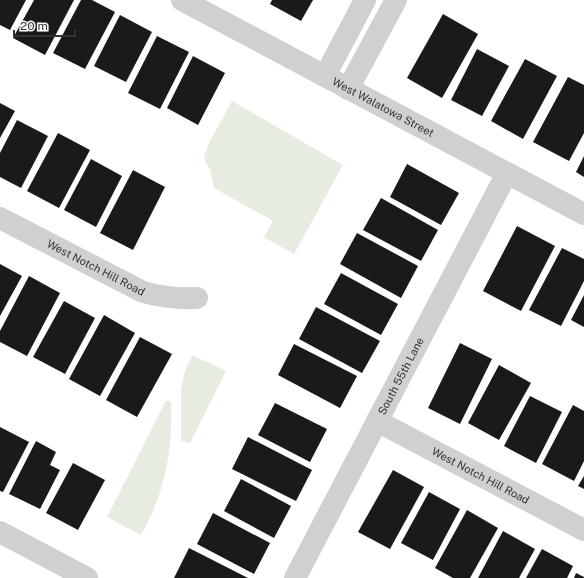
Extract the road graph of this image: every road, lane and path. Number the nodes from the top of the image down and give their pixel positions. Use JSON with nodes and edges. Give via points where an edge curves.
{"nodes":[{"id":1,"x":182,"y":0,"type":"edge"},
{"id":2,"x":366,"y":0,"type":"edge"},
{"id":3,"x":396,"y":0,"type":"edge"},
{"id":4,"x":326,"y":76,"type":"junction"},
{"id":5,"x":348,"y":89,"type":"junction"},
{"id":6,"x":507,"y":173,"type":"junction"},
{"id":7,"x":584,"y":214,"type":"edge"},
{"id":8,"x":0,"y":218,"type":"edge"},
{"id":9,"x":197,"y":298,"type":"dead end"},
{"id":10,"x":377,"y":421,"type":"junction"},
{"id":11,"x":584,"y":530,"type":"edge"},
{"id":12,"x":0,"y":532,"type":"edge"},
{"id":13,"x":87,"y":578,"type":"edge"},
{"id":14,"x":295,"y":578,"type":"edge"}],
"edges":[{"from":1,"to":4,"type":"street","name":"West Walatowa Street"},
{"from":2,"to":4,"type":"street"},
{"from":3,"to":5,"type":"street"},
{"from":4,"to":5,"type":"street","name":"West Walatowa Street"},
{"from":5,"to":6,"type":"street","name":"West Walatowa Street"},
{"from":6,"to":7,"type":"street","name":"West Walatowa Street"},
{"from":6,"to":10,"type":"street","name":"South 55th Lane"},
{"from":8,"to":9,"type":"street","name":"West Notch Hill Road","via":[[143,292],[178,299]]},
{"from":10,"to":11,"type":"street","name":"West Notch Hill Road"},
{"from":10,"to":14,"type":"street","name":"South 55th Lane"},
{"from":12,"to":13,"type":"street"}]}
